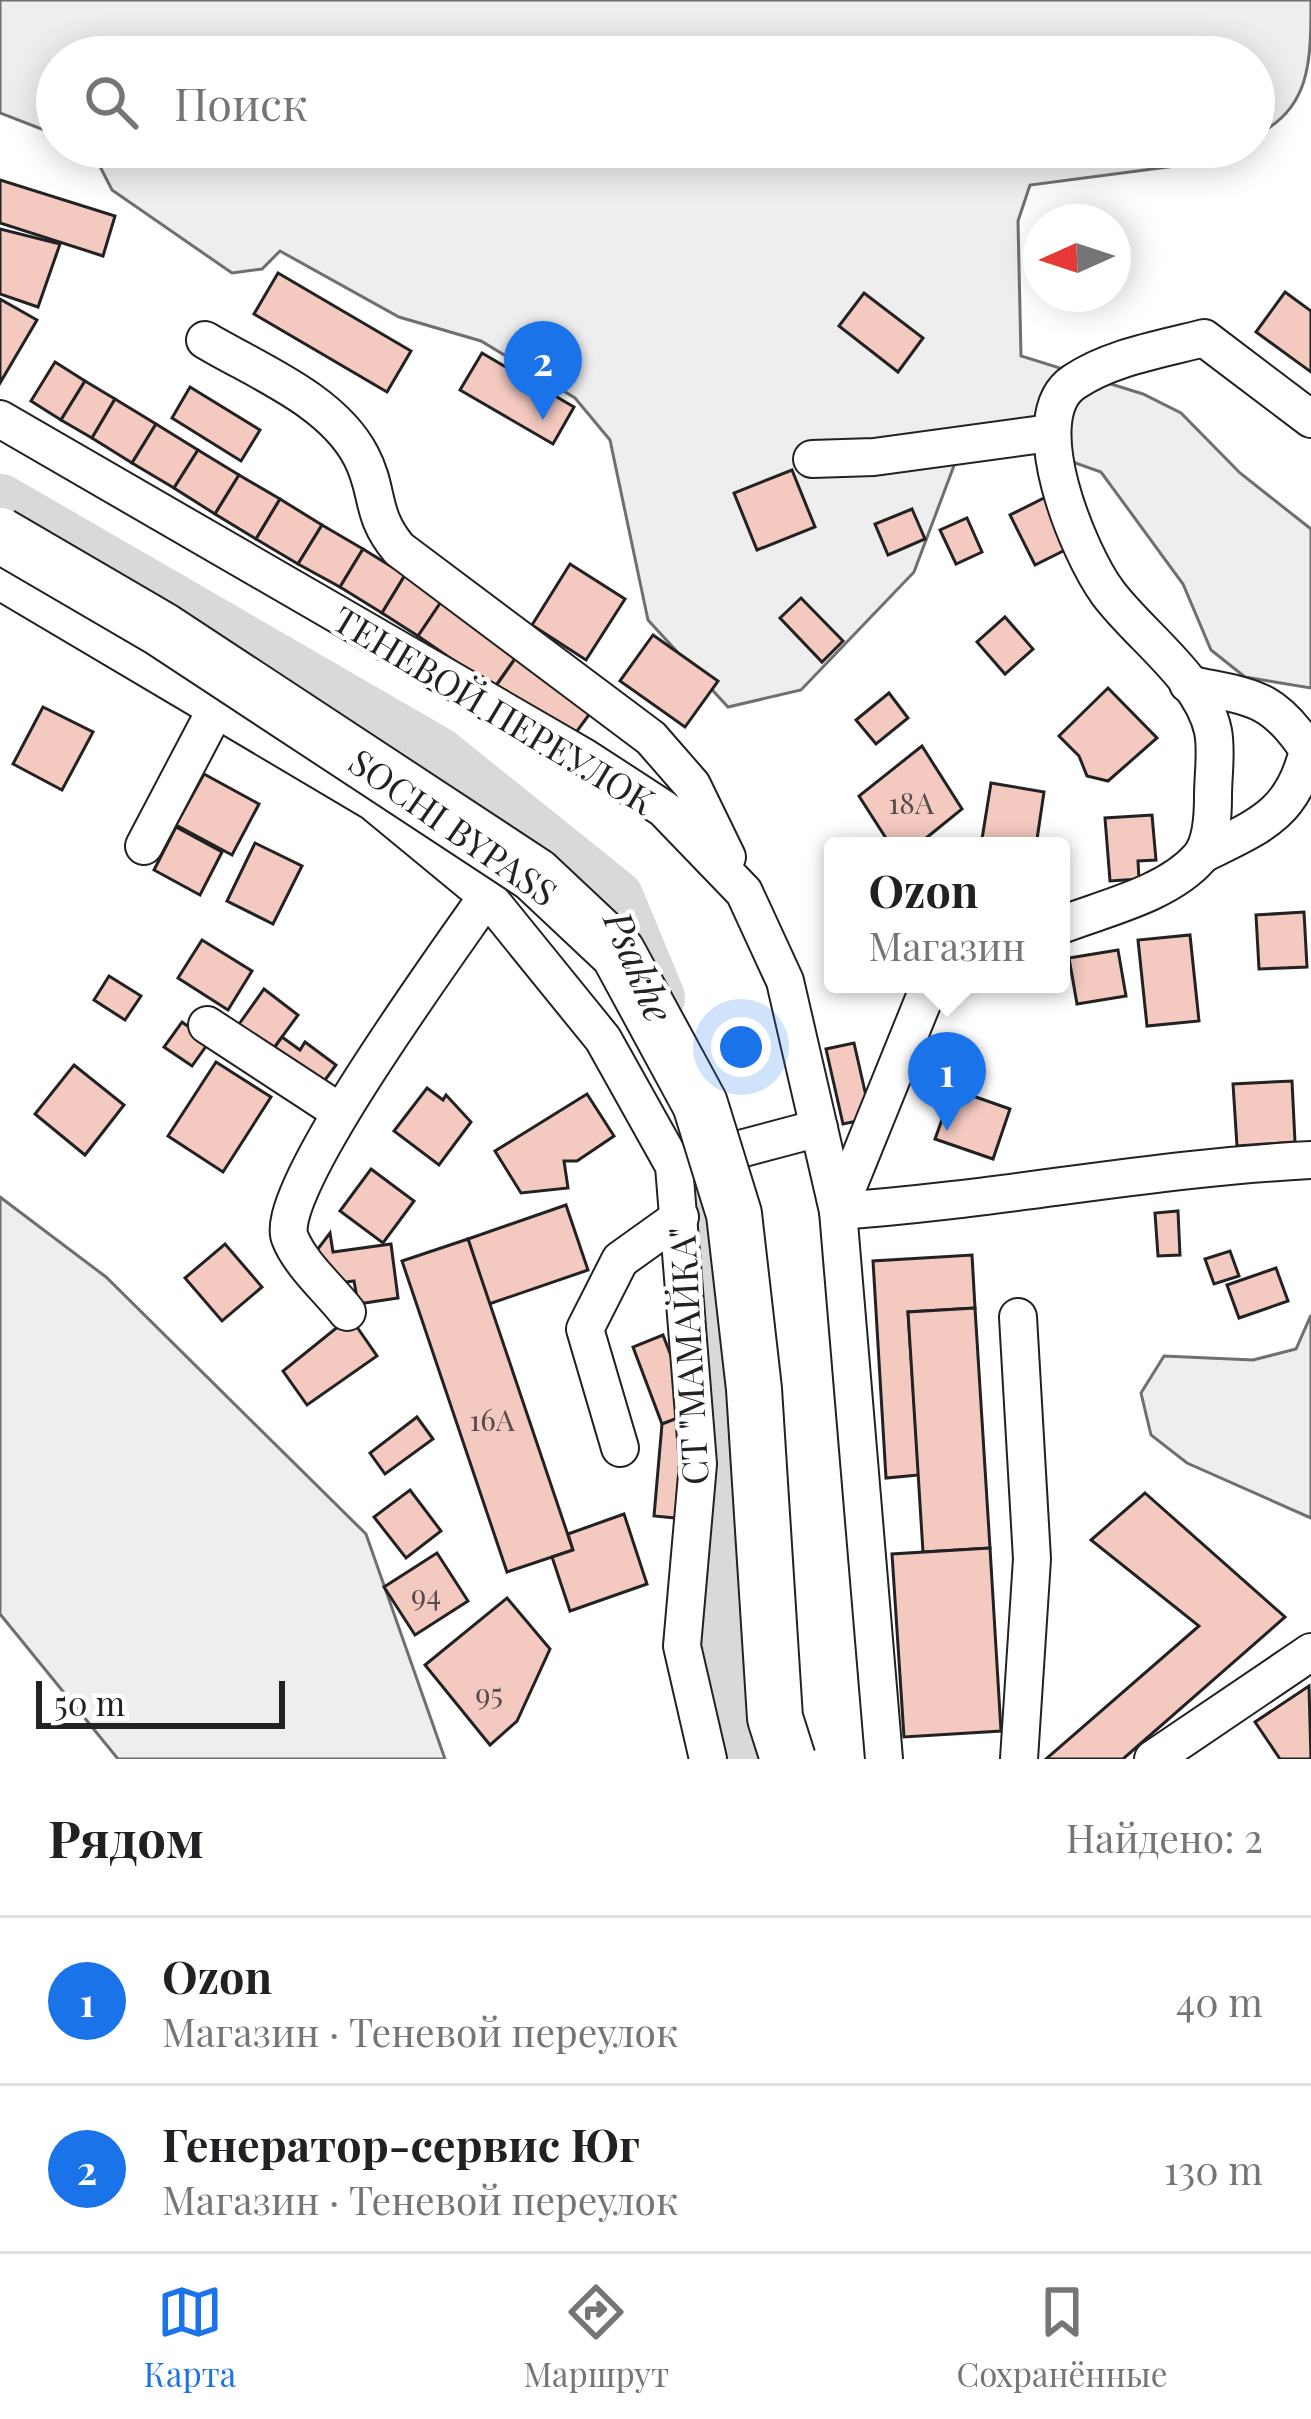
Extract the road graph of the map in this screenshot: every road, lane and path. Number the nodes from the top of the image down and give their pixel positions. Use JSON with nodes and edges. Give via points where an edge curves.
{"nodes":[{"id":1,"x":205,"y":340,"type":"dead end"},
{"id":2,"x":0,"y":418,"type":"edge"},
{"id":3,"x":1311,"y":419,"type":"edge"},
{"id":4,"x":1050,"y":433,"type":"junction"},
{"id":5,"x":812,"y":459,"type":"dead end"},
{"id":6,"x":0,"y":535,"type":"edge"},
{"id":7,"x":0,"y":581,"type":"edge"},
{"id":8,"x":1187,"y":685,"type":"junction"},
{"id":9,"x":216,"y":709,"type":"junction"},
{"id":10,"x":144,"y":846,"type":"dead end"},
{"id":11,"x":1203,"y":854,"type":"junction"},
{"id":12,"x":744,"y":892,"type":"junction"},
{"id":13,"x":487,"y":896,"type":"junction"},
{"id":14,"x":1070,"y":921,"type":"edge"},
{"id":15,"x":926,"y":993,"type":"edge"},
{"id":16,"x":207,"y":1024,"type":"dead end"},
{"id":17,"x":340,"y":1112,"type":"junction"},
{"id":18,"x":819,"y":1128,"type":"junction"},
{"id":19,"x":1311,"y":1160,"type":"edge"},
{"id":20,"x":674,"y":1166,"type":"junction"},
{"id":21,"x":838,"y":1211,"type":"junction"},
{"id":22,"x":680,"y":1217,"type":"junction"},
{"id":23,"x":347,"y":1312,"type":"dead end"},
{"id":24,"x":1018,"y":1317,"type":"dead end"},
{"id":25,"x":620,"y":1448,"type":"dead end"},
{"id":26,"x":1311,"y":1652,"type":"edge"},
{"id":27,"x":708,"y":1759,"type":"edge"},
{"id":28,"x":788,"y":1759,"type":"edge"},
{"id":29,"x":884,"y":1759,"type":"edge"},
{"id":30,"x":1019,"y":1759,"type":"edge"},
{"id":31,"x":1153,"y":1759,"type":"edge"}],
"edges":[{"from":1,"to":12,"type":"street","via":[[324,411],[364,460],[377,523],[399,549],[674,760]]},
{"from":2,"to":12,"type":"street","name":"ТЕНЕВОЙ ПЕРЕУЛОК","via":[[584,757],[664,809]]},
{"from":3,"to":4,"type":"street","via":[[1204,338],[1071,383]]},
{"from":4,"to":5,"type":"street"},
{"from":4,"to":8,"type":"street","via":[[1076,532],[1106,590]]},
{"from":6,"to":28,"type":"highway","name":"SOCHI BYPASS","bridge":true,"via":[[161,628],[535,875],[618,953],[700,1104],[734,1214],[775,1718]]},
{"from":7,"to":9,"type":"street"},
{"from":8,"to":11,"type":"street","via":[[1213,729],[1214,817]]},
{"from":8,"to":11,"type":"street","via":[[1283,712],[1308,749],[1301,780],[1272,820]]},
{"from":9,"to":10,"type":"street"},
{"from":9,"to":13,"type":"street","via":[[373,802]]},
{"from":11,"to":14,"type":"street","via":[[1175,880]]},
{"from":12,"to":18,"type":"street","name":"ТЕНЕВОЙ ПЕРЕУЛОК","via":[[785,981]]},
{"from":13,"to":17,"type":"street"},
{"from":13,"to":20,"type":"street","via":[[603,1039]]},
{"from":15,"to":21,"type":"street","name":"ТЕНЕВОЙ ПЕРЕУЛОК"},
{"from":16,"to":17,"type":"street"},
{"from":17,"to":23,"type":"street","via":[[288,1214],[290,1238]]},
{"from":18,"to":20,"type":"street"},
{"from":18,"to":21,"type":"street","name":"ТЕНЕВОЙ ПЕРЕУЛОК"},
{"from":19,"to":21,"type":"street"},
{"from":20,"to":22,"type":"street","name":"СТ \"МАМАЙКА\""},
{"from":21,"to":29,"type":"street","name":"ТЕНЕВОЙ ПЕРЕУЛОК"},
{"from":22,"to":25,"type":"street","via":[[620,1260],[585,1329]]},
{"from":22,"to":27,"type":"street","name":"СТ \"МАМАЙКА\"","via":[[698,1464],[682,1646]]},
{"from":24,"to":30,"type":"street","via":[[1032,1558]]},
{"from":26,"to":31,"type":"street"}]}
